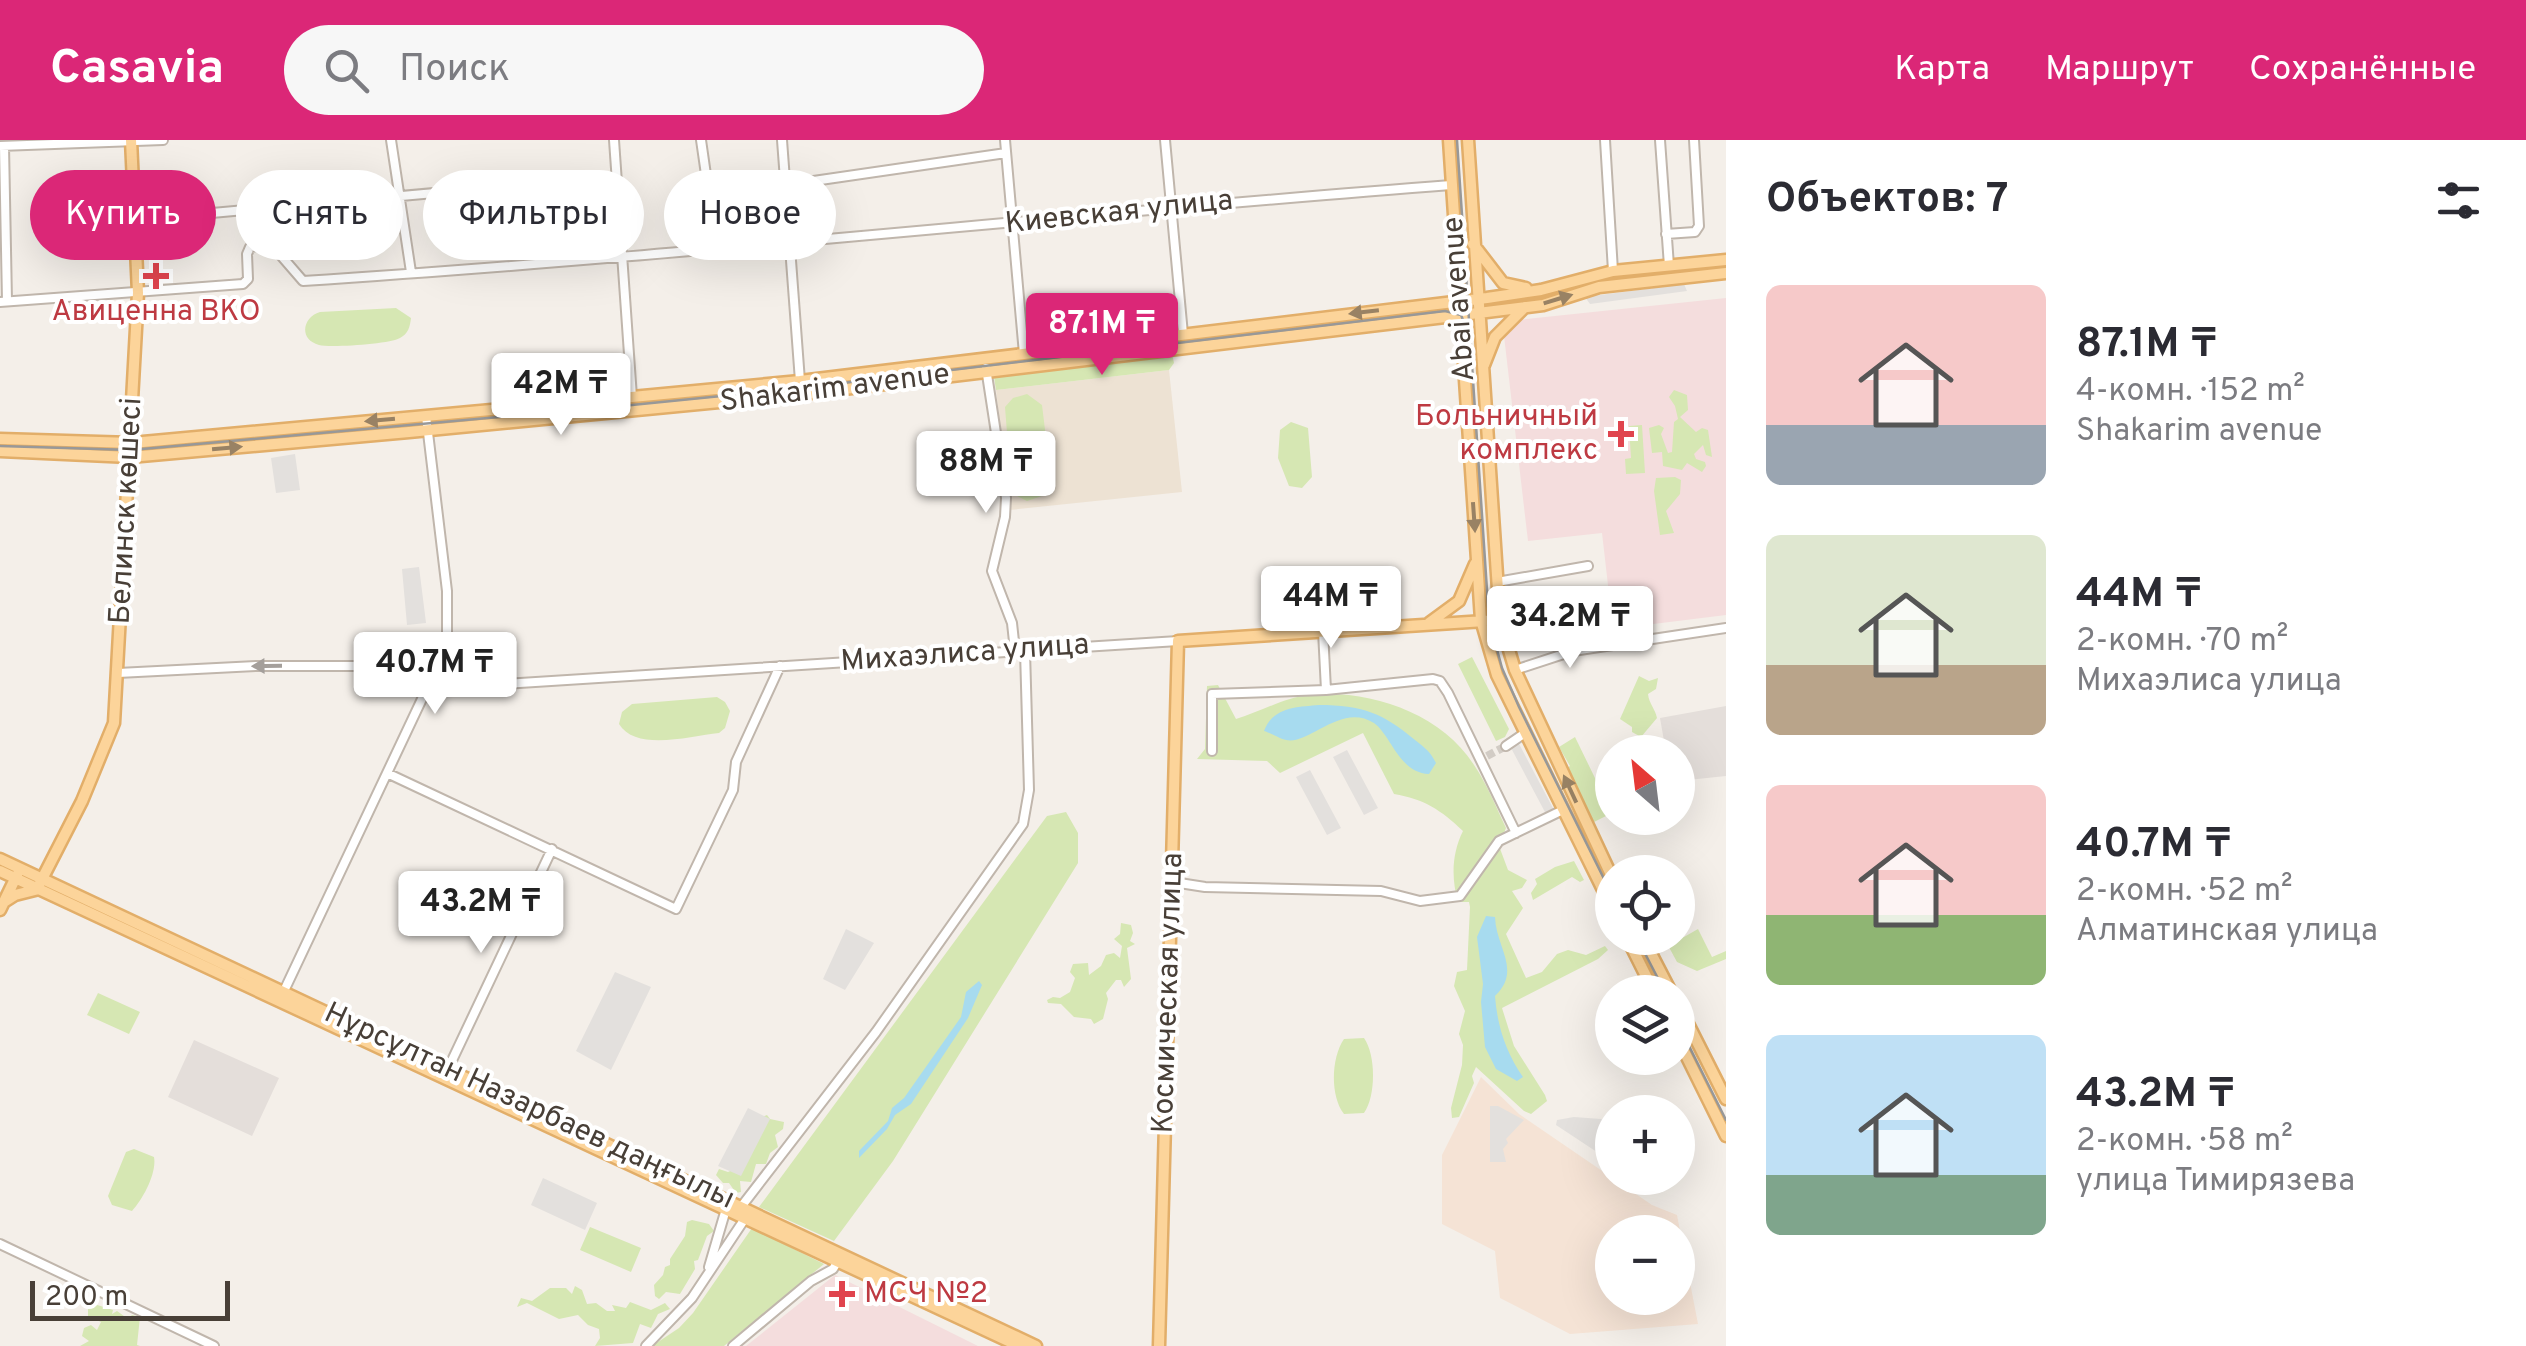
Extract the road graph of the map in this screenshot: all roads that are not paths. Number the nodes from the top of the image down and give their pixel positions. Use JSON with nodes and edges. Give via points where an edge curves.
{"nodes":[{"id":1,"x":163,"y":140,"type":"edge"},
{"id":2,"x":391,"y":140,"type":"edge"},
{"id":3,"x":614,"y":140,"type":"edge"},
{"id":4,"x":701,"y":140,"type":"edge"},
{"id":5,"x":782,"y":140,"type":"edge"},
{"id":6,"x":1005,"y":140,"type":"edge"},
{"id":7,"x":1165,"y":140,"type":"edge"},
{"id":8,"x":1449,"y":140,"type":"edge"},
{"id":9,"x":1468,"y":140,"type":"edge"},
{"id":10,"x":1605,"y":140,"type":"edge"},
{"id":11,"x":1660,"y":140,"type":"edge"},
{"id":12,"x":1694,"y":140,"type":"edge"},
{"id":13,"x":131,"y":141,"type":"edge"},
{"id":14,"x":22,"y":142,"type":"edge"},
{"id":15,"x":52,"y":142,"type":"edge"},
{"id":16,"x":2,"y":146,"type":"edge"},
{"id":17,"x":1006,"y":153,"type":"junction"},
{"id":18,"x":132,"y":170,"type":"edge"},
{"id":19,"x":396,"y":170,"type":"edge"},
{"id":20,"x":616,"y":170,"type":"edge"},
{"id":21,"x":705,"y":170,"type":"edge"},
{"id":22,"x":785,"y":170,"type":"edge"},
{"id":23,"x":836,"y":178,"type":"edge"},
{"id":24,"x":1451,"y":185,"type":"junction"},
{"id":25,"x":1170,"y":206,"type":"junction"},
{"id":26,"x":403,"y":217,"type":"edge"},
{"id":27,"x":1011,"y":224,"type":"junction"},
{"id":28,"x":1666,"y":234,"type":"junction"},
{"id":29,"x":836,"y":240,"type":"edge"},
{"id":30,"x":1474,"y":244,"type":"junction"},
{"id":31,"x":137,"y":260,"type":"edge"},
{"id":32,"x":568,"y":260,"type":"edge"},
{"id":33,"x":620,"y":260,"type":"edge"},
{"id":34,"x":789,"y":260,"type":"edge"},
{"id":35,"x":1726,"y":260,"type":"edge"},
{"id":36,"x":1669,"y":266,"type":"junction"},
{"id":37,"x":1613,"y":271,"type":"junction"},
{"id":38,"x":411,"y":272,"type":"junction"},
{"id":39,"x":1596,"y":274,"type":"junction"},
{"id":40,"x":1726,"y":274,"type":"edge"},
{"id":41,"x":1599,"y":287,"type":"junction"},
{"id":42,"x":1536,"y":290,"type":"junction"},
{"id":43,"x":138,"y":293,"type":"junction"},
{"id":44,"x":1476,"y":299,"type":"junction"},
{"id":45,"x":1461,"y":301,"type":"junction"},
{"id":46,"x":4,"y":302,"type":"edge"},
{"id":47,"x":1526,"y":306,"type":"junction"},
{"id":48,"x":1477,"y":312,"type":"junction"},
{"id":49,"x":1462,"y":315,"type":"junction"},
{"id":50,"x":1184,"y":334,"type":"junction"},
{"id":51,"x":1185,"y":347,"type":"junction"},
{"id":52,"x":1024,"y":354,"type":"junction"},
{"id":53,"x":984,"y":358,"type":"junction"},
{"id":54,"x":1025,"y":367,"type":"junction"},
{"id":55,"x":1482,"y":371,"type":"junction"},
{"id":56,"x":986,"y":372,"type":"junction"},
{"id":57,"x":800,"y":381,"type":"junction"},
{"id":58,"x":802,"y":394,"type":"junction"},
{"id":59,"x":632,"y":397,"type":"junction"},
{"id":60,"x":633,"y":411,"type":"junction"},
{"id":61,"x":426,"y":416,"type":"junction"},
{"id":62,"x":428,"y":430,"type":"junction"},
{"id":63,"x":0,"y":439,"type":"edge"},
{"id":64,"x":132,"y":443,"type":"junction"},
{"id":65,"x":0,"y":451,"type":"edge"},
{"id":66,"x":130,"y":458,"type":"junction"},
{"id":67,"x":1477,"y":558,"type":"junction"},
{"id":68,"x":1588,"y":566,"type":"dead end"},
{"id":69,"x":1497,"y":582,"type":"junction"},
{"id":70,"x":1481,"y":620,"type":"junction"},
{"id":71,"x":1500,"y":620,"type":"junction"},
{"id":72,"x":1427,"y":624,"type":"junction"},
{"id":73,"x":1726,"y":628,"type":"edge"},
{"id":74,"x":1322,"y":631,"type":"junction"},
{"id":75,"x":1178,"y":641,"type":"junction"},
{"id":76,"x":1020,"y":651,"type":"junction"},
{"id":77,"x":780,"y":666,"type":"junction"},
{"id":78,"x":1514,"y":670,"type":"junction"},
{"id":79,"x":118,"y":672,"type":"junction"},
{"id":80,"x":433,"y":674,"type":"junction"},
{"id":81,"x":1326,"y":690,"type":"junction"},
{"id":82,"x":1525,"y":733,"type":"junction"},
{"id":83,"x":1506,"y":746,"type":"tunnel mouth"},
{"id":84,"x":1212,"y":751,"type":"dead end"},
{"id":85,"x":389,"y":774,"type":"junction"},
{"id":86,"x":1563,"y":810,"type":"junction"},
{"id":87,"x":1516,"y":833,"type":"junction"},
{"id":88,"x":552,"y":849,"type":"junction"},
{"id":89,"x":1602,"y":855,"type":"edge"},
{"id":90,"x":0,"y":859,"type":"edge"},
{"id":91,"x":0,"y":871,"type":"edge"},
{"id":92,"x":18,"y":874,"type":"junction"},
{"id":93,"x":1595,"y":874,"type":"edge"},
{"id":94,"x":1173,"y":882,"type":"junction"},
{"id":95,"x":39,"y":886,"type":"junction"},
{"id":96,"x":2,"y":906,"type":"edge"},
{"id":97,"x":282,"y":996,"type":"junction"},
{"id":98,"x":1695,"y":1038,"type":"edge"},
{"id":99,"x":1695,"y":1073,"type":"edge"},
{"id":100,"x":446,"y":1074,"type":"junction"},
{"id":101,"x":1726,"y":1100,"type":"edge"},
{"id":102,"x":1726,"y":1136,"type":"edge"},
{"id":103,"x":726,"y":1209,"type":"junction"},
{"id":104,"x":747,"y":1214,"type":"junction"},
{"id":105,"x":0,"y":1244,"type":"edge"},
{"id":106,"x":833,"y":1256,"type":"junction"},
{"id":107,"x":706,"y":1275,"type":"junction"},
{"id":108,"x":214,"y":1346,"type":"edge"},
{"id":109,"x":646,"y":1346,"type":"edge"},
{"id":110,"x":733,"y":1346,"type":"edge"},
{"id":111,"x":1019,"y":1346,"type":"edge"},
{"id":112,"x":1036,"y":1346,"type":"edge"},
{"id":113,"x":1159,"y":1346,"type":"edge"}],
"edges":[{"from":1,"to":13,"type":"street"},
{"from":2,"to":19,"type":"street"},
{"from":3,"to":20,"type":"street"},
{"from":4,"to":21,"type":"street"},
{"from":5,"to":22,"type":"street"},
{"from":6,"to":17,"type":"street"},
{"from":7,"to":25,"type":"street"},
{"from":8,"to":24,"type":"main road","name":"Abai avenue"},
{"from":9,"to":30,"type":"main road","name":"Abai avenue"},
{"from":10,"to":37,"type":"street"},
{"from":11,"to":28,"type":"street"},
{"from":12,"to":28,"type":"street","via":[[1700,226]]},
{"from":13,"to":15,"type":"street"},
{"from":13,"to":18,"type":"main road","name":"Белинск көшесі"},
{"from":14,"to":15,"type":"street"},
{"from":14,"to":16,"type":"street"},
{"from":16,"to":46,"type":"street"},
{"from":17,"to":23,"type":"street"},
{"from":17,"to":27,"type":"street"},
{"from":24,"to":25,"type":"street","name":"Киевская улица"},
{"from":24,"to":45,"type":"main road","name":"Abai avenue"},
{"from":25,"to":27,"type":"street","name":"Киевская улица"},
{"from":25,"to":50,"type":"street"},
{"from":26,"to":38,"type":"street"},
{"from":27,"to":29,"type":"street","name":"Киевская улица"},
{"from":27,"to":52,"type":"street"},
{"from":28,"to":36,"type":"street"},
{"from":30,"to":42,"type":"main road","via":[[1503,283]]},
{"from":30,"to":44,"type":"main road","name":"Abai avenue"},
{"from":31,"to":43,"type":"main road","name":"Белинск көшесі"},
{"from":32,"to":38,"type":"street","name":"Киевская улица"},
{"from":33,"to":59,"type":"street"},
{"from":34,"to":57,"type":"street"},
{"from":35,"to":36,"type":"main road","name":"Shakarim avenue"},
{"from":36,"to":37,"type":"main road","name":"Shakarim avenue"},
{"from":37,"to":39,"type":"main road","name":"Shakarim avenue"},
{"from":38,"to":43,"type":"street","name":"Киевская улица","via":[[303,281],[271,244],[259,243],[250,246],[243,284]]},
{"from":39,"to":41,"type":"main road"},
{"from":39,"to":42,"type":"main road","name":"Shakarim avenue"},
{"from":40,"to":41,"type":"main road","name":"Shakarim avenue"},
{"from":47,"to":41,"type":"main road","name":"Shakarim avenue","one_way":true},
{"from":42,"to":44,"type":"main road","name":"Shakarim avenue"},
{"from":43,"to":46,"type":"street","name":"Киевская улица"},
{"from":43,"to":64,"type":"main road","name":"Белинск көшесі"},
{"from":44,"to":45,"type":"main road","name":"Shakarim avenue"},
{"from":44,"to":48,"type":"main road","name":"Abai avenue"},
{"from":45,"to":49,"type":"main road","name":"Abai avenue"},
{"from":45,"to":50,"type":"main road","name":"Shakarim avenue","one_way":true},
{"from":47,"to":48,"type":"main road","name":"Shakarim avenue"},
{"from":47,"to":55,"type":"main road","via":[[1495,337]]},
{"from":48,"to":49,"type":"main road","name":"Shakarim avenue"},
{"from":48,"to":55,"type":"main road","name":"Abai avenue"},
{"from":49,"to":51,"type":"main road","name":"Shakarim avenue"},
{"from":49,"to":67,"type":"main road","name":"Abai avenue","one_way":true},
{"from":50,"to":51,"type":"main road"},
{"from":50,"to":52,"type":"main road","name":"Shakarim avenue"},
{"from":51,"to":54,"type":"main road","name":"Shakarim avenue"},
{"from":52,"to":53,"type":"main road","name":"Shakarim avenue"},
{"from":52,"to":54,"type":"main road"},
{"from":53,"to":56,"type":"street"},
{"from":53,"to":57,"type":"main road","name":"Shakarim avenue"},
{"from":54,"to":56,"type":"main road","name":"Shakarim avenue"},
{"from":55,"to":69,"type":"main road","name":"Abai avenue"},
{"from":56,"to":58,"type":"main road","name":"Shakarim avenue"},
{"from":56,"to":76,"type":"street","via":[[1006,498],[992,572]]},
{"from":57,"to":58,"type":"main road"},
{"from":57,"to":59,"type":"main road","name":"Shakarim avenue"},
{"from":58,"to":60,"type":"main road","name":"Shakarim avenue"},
{"from":59,"to":60,"type":"main road"},
{"from":59,"to":61,"type":"main road","name":"Shakarim avenue"},
{"from":60,"to":62,"type":"main road","name":"Shakarim avenue"},
{"from":61,"to":62,"type":"street"},
{"from":61,"to":64,"type":"main road","name":"Shakarim avenue","one_way":true},
{"from":66,"to":62,"type":"main road","name":"Shakarim avenue","one_way":true},
{"from":62,"to":80,"type":"street","via":[[448,617],[448,646]]},
{"from":63,"to":64,"type":"main road","name":"Shakarim avenue"},
{"from":64,"to":66,"type":"main road","name":"Белинск көшесі"},
{"from":65,"to":66,"type":"main road","name":"Shakarim avenue"},
{"from":66,"to":79,"type":"main road","name":"Белинск көшесі"},
{"from":67,"to":70,"type":"main road","name":"Abai avenue"},
{"from":67,"to":72,"type":"main road","via":[[1459,601]]},
{"from":68,"to":69,"type":"street"},
{"from":69,"to":71,"type":"main road","name":"Abai avenue"},
{"from":70,"to":71,"type":"main road","name":"Михаэлиса улица"},
{"from":70,"to":72,"type":"main road","name":"Михаэлиса улица"},
{"from":70,"to":82,"type":"main road","name":"Abai avenue","via":[[1497,675]]},
{"from":71,"to":78,"type":"main road","name":"Abai avenue"},
{"from":72,"to":74,"type":"main road","name":"Михаэлиса улица"},
{"from":73,"to":78,"type":"street","via":[[1573,651]]},
{"from":74,"to":75,"type":"main road","name":"Михаэлиса улица"},
{"from":74,"to":81,"type":"street"},
{"from":75,"to":76,"type":"street","name":"Михаэлиса улица"},
{"from":75,"to":94,"type":"main road","name":"Космическая улица"},
{"from":76,"to":77,"type":"street","name":"Михаэлиса улица"},
{"from":76,"to":104,"type":"street","via":[[1029,790],[1023,824]]},
{"from":77,"to":80,"type":"street","name":"Михаэлиса улица","via":[[457,687]]},
{"from":77,"to":88,"type":"street","via":[[736,762],[733,790],[676,910]]},
{"from":89,"to":78,"type":"main road","name":"Abai avenue","one_way":true},
{"from":80,"to":79,"type":"street","name":"Михаэлиса улица","one_way":true,"via":[[404,666]]},
{"from":79,"to":95,"type":"main road","name":"Белинск көшесі","via":[[114,723]]},
{"from":80,"to":85,"type":"street"},
{"from":81,"to":84,"type":"street","via":[[1212,694]]},
{"from":81,"to":87,"type":"street","via":[[1440,682],[1484,758]]},
{"from":82,"to":83,"type":"street"},
{"from":82,"to":86,"type":"main road","name":"Abai avenue"},
{"from":85,"to":88,"type":"street"},
{"from":85,"to":97,"type":"street"},
{"from":86,"to":87,"type":"street"},
{"from":86,"to":93,"type":"main road","name":"Abai avenue"},
{"from":87,"to":94,"type":"street","via":[[1499,841],[1460,896],[1420,901],[1381,891]]},
{"from":88,"to":100,"type":"street"},
{"from":90,"to":92,"type":"main road","name":"Нұрсұлтан Назарбаев даңғылы"},
{"from":91,"to":92,"type":"main road","name":"Нұрсұлтан Назарбаев даңғылы"},
{"from":92,"to":95,"type":"main road","name":"Нұрсұлтан Назарбаев даңғылы"},
{"from":92,"to":96,"type":"main road"},
{"from":94,"to":113,"type":"main road","name":"Космическая улица"},
{"from":95,"to":96,"type":"main road"},
{"from":95,"to":97,"type":"main road","name":"Нұрсұлтан Назарбаев даңғылы"},
{"from":97,"to":100,"type":"main road","name":"Нұрсұлтан Назарбаев даңғылы"},
{"from":98,"to":101,"type":"main road"},
{"from":99,"to":102,"type":"main road"},
{"from":100,"to":103,"type":"main road","name":"Нұрсұлтан Назарбаев даңғылы"},
{"from":100,"to":104,"type":"main road","name":"Нұрсұлтан Назарбаев даңғылы"},
{"from":103,"to":104,"type":"main road","name":"Нұрсұлтан Назарбаев даңғылы"},
{"from":103,"to":107,"type":"street"},
{"from":104,"to":106,"type":"main road","name":"Нұрсұлтан Назарбаев даңғылы"},
{"from":104,"to":107,"type":"street"},
{"from":105,"to":108,"type":"street"},
{"from":106,"to":110,"type":"street","via":[[833,1269]]},
{"from":106,"to":111,"type":"main road","name":"Нұрсұлтан Назарбаев даңғылы"},
{"from":106,"to":112,"type":"main road","name":"Нұрсұлтан Назарбаев даңғылы"},
{"from":107,"to":109,"type":"street","via":[[676,1319]]}]}
